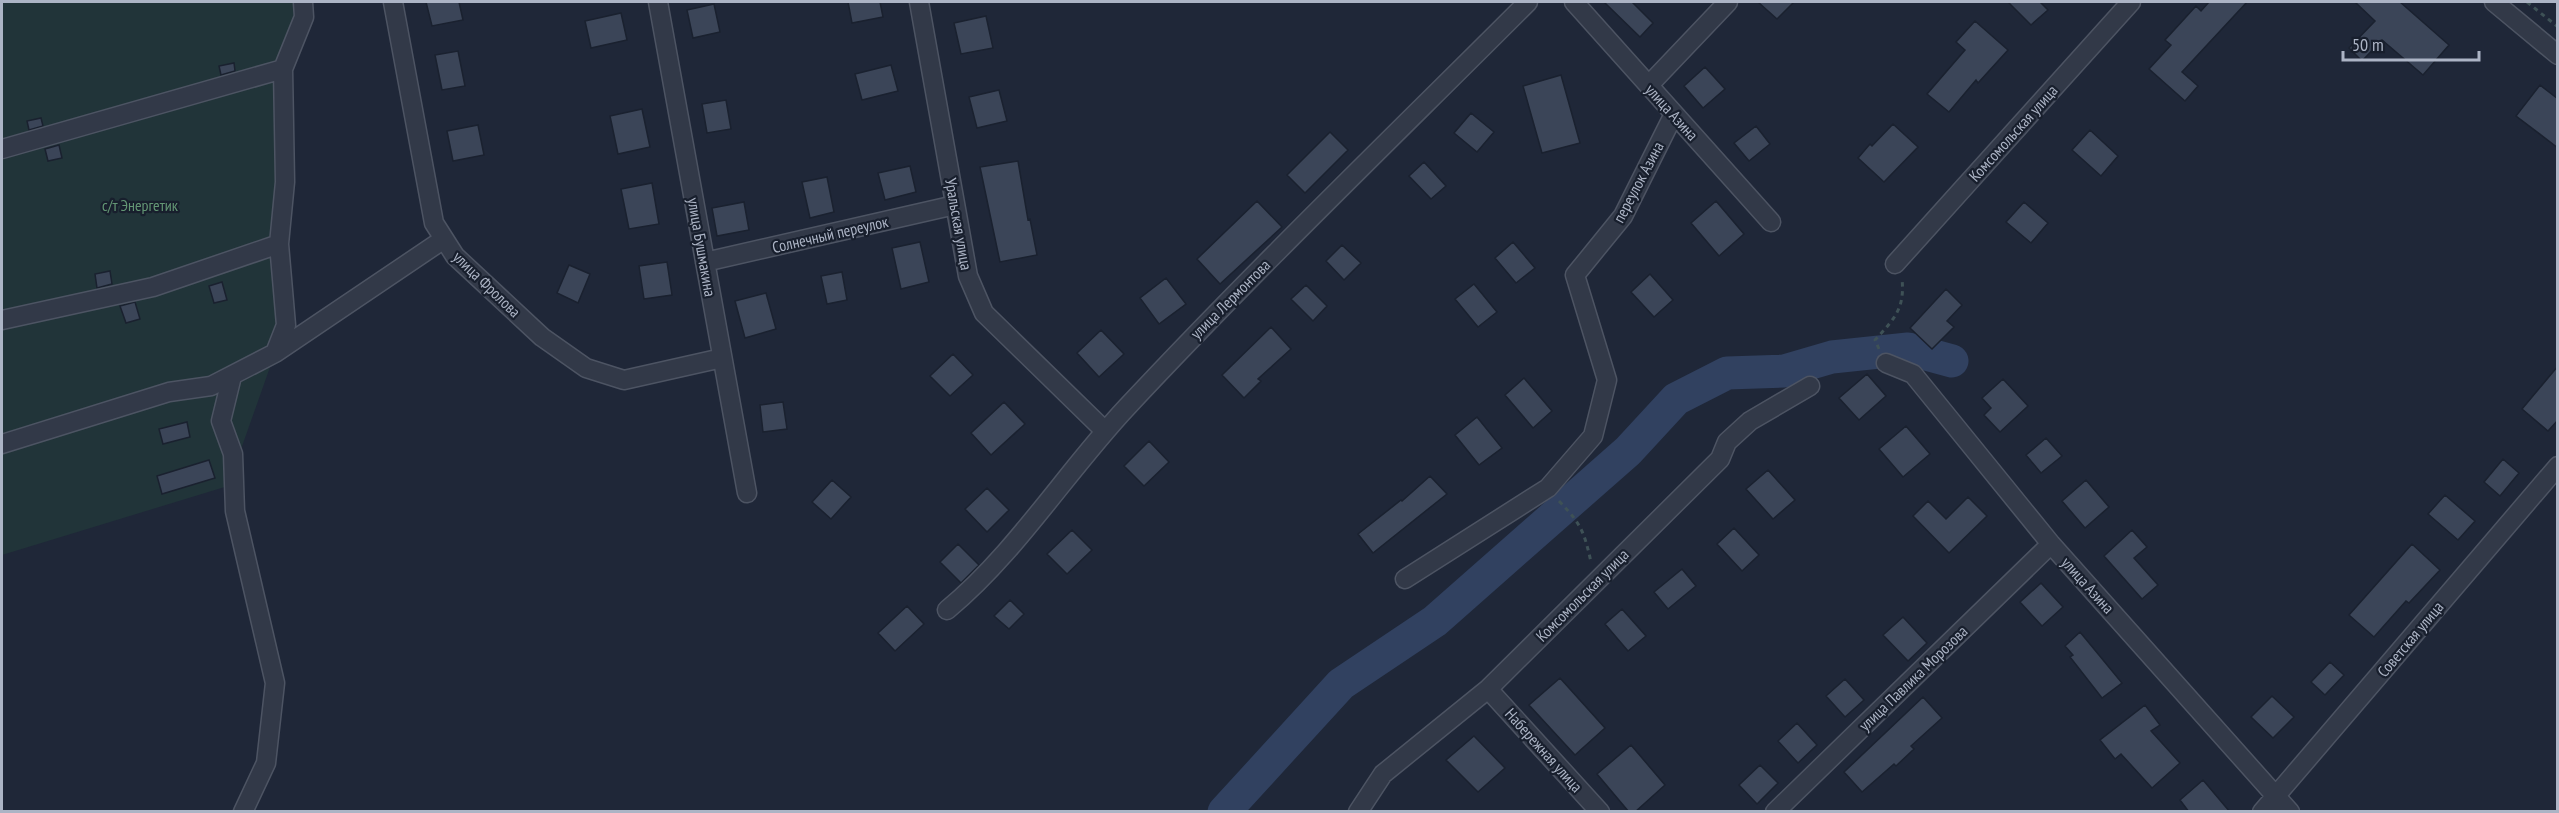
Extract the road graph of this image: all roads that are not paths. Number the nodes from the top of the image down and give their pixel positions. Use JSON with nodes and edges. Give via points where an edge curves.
{"nodes":[{"id":1,"x":303,"y":2,"type":"edge"},
{"id":2,"x":393,"y":2,"type":"edge"},
{"id":3,"x":658,"y":2,"type":"edge"},
{"id":4,"x":919,"y":2,"type":"edge"},
{"id":5,"x":1528,"y":2,"type":"edge"},
{"id":6,"x":1574,"y":2,"type":"edge"},
{"id":7,"x":1728,"y":2,"type":"edge"},
{"id":8,"x":2131,"y":2,"type":"edge"},
{"id":9,"x":2494,"y":2,"type":"edge"},
{"id":10,"x":2558,"y":55,"type":"edge"},
{"id":11,"x":283,"y":69,"type":"junction"},
{"id":12,"x":1648,"y":85,"type":"junction"},
{"id":13,"x":1674,"y":114,"type":"junction"},
{"id":14,"x":2,"y":149,"type":"edge"},
{"id":15,"x":955,"y":205,"type":"junction"},
{"id":16,"x":1771,"y":222,"type":"dead end"},
{"id":17,"x":444,"y":239,"type":"junction"},
{"id":18,"x":279,"y":244,"type":"junction"},
{"id":19,"x":705,"y":262,"type":"junction"},
{"id":20,"x":1895,"y":264,"type":"road end"},
{"id":21,"x":2,"y":320,"type":"edge"},
{"id":22,"x":275,"y":353,"type":"junction"},
{"id":23,"x":722,"y":358,"type":"junction"},
{"id":24,"x":1886,"y":363,"type":"dead end"},
{"id":25,"x":232,"y":376,"type":"junction"},
{"id":26,"x":1810,"y":386,"type":"dead end"},
{"id":27,"x":1104,"y":430,"type":"junction"},
{"id":28,"x":2,"y":444,"type":"edge"},
{"id":29,"x":2558,"y":466,"type":"edge"},
{"id":30,"x":747,"y":493,"type":"dead end"},
{"id":31,"x":2051,"y":544,"type":"junction"},
{"id":32,"x":1405,"y":579,"type":"dead end"},
{"id":33,"x":947,"y":610,"type":"dead end"},
{"id":34,"x":1488,"y":689,"type":"junction"},
{"id":35,"x":2276,"y":797,"type":"junction"},
{"id":36,"x":243,"y":812,"type":"edge"},
{"id":37,"x":1358,"y":812,"type":"edge"},
{"id":38,"x":1600,"y":812,"type":"edge"},
{"id":39,"x":1775,"y":812,"type":"edge"},
{"id":40,"x":2262,"y":812,"type":"edge"},
{"id":41,"x":2290,"y":812,"type":"edge"}],
"edges":[{"from":1,"to":11,"type":"street","via":[[304,17]]},
{"from":2,"to":17,"type":"street","name":"улица Фролова","via":[[434,223]]},
{"from":3,"to":19,"type":"street","name":"улица Бушмакина"},
{"from":4,"to":15,"type":"street","name":"Уральская улица"},
{"from":5,"to":27,"type":"street","name":"улица Лермонтова"},
{"from":6,"to":12,"type":"street","name":"улица Азина"},
{"from":7,"to":12,"type":"street"},
{"from":8,"to":20,"type":"street","name":"Комсомольская улица"},
{"from":9,"to":10,"type":"street"},
{"from":11,"to":14,"type":"street"},
{"from":11,"to":18,"type":"street","via":[[285,182]]},
{"from":12,"to":13,"type":"street","name":"улица Азина"},
{"from":13,"to":16,"type":"street","name":"улица Азина"},
{"from":13,"to":32,"type":"street","name":"переулок Азина","via":[[1623,216],[1575,275],[1607,381],[1593,436],[1548,488]]},
{"from":15,"to":19,"type":"street","name":"Солнечный переулок"},
{"from":15,"to":27,"type":"street","name":"Уральская улица","via":[[968,276],[984,313]]},
{"from":17,"to":22,"type":"street"},
{"from":17,"to":23,"type":"street","name":"улица Фролова","via":[[455,256],[542,337],[586,368],[624,380]]},
{"from":18,"to":21,"type":"street","via":[[153,286]]},
{"from":18,"to":22,"type":"street","via":[[286,325]]},
{"from":19,"to":23,"type":"street","name":"улица Бушмакина"},
{"from":22,"to":25,"type":"street"},
{"from":23,"to":30,"type":"street","name":"улица Бушмакина"},
{"from":24,"to":31,"type":"street","name":"улица Азина","via":[[1913,374]]},
{"from":25,"to":28,"type":"street","via":[[211,386],[169,392]]},
{"from":25,"to":36,"type":"street","via":[[221,421],[233,454],[235,512],[275,683],[266,763]]},
{"from":26,"to":34,"type":"street","name":"Комсомольская улица","via":[[1750,421],[1727,442],[1720,459]]},
{"from":27,"to":33,"type":"street","name":"улица Лермонтова","via":[[976,586]]},
{"from":29,"to":35,"type":"street","name":"Советская улица"},
{"from":31,"to":35,"type":"street","name":"улица Азина"},
{"from":31,"to":39,"type":"street","name":"улица Павлика Морозова"},
{"from":34,"to":37,"type":"street","name":"Комсомольская улица","via":[[1383,774]]},
{"from":34,"to":38,"type":"street","name":"Набережная улица"},
{"from":35,"to":40,"type":"street","name":"Советская улица"},
{"from":35,"to":41,"type":"street","name":"улица Азина"}]}
